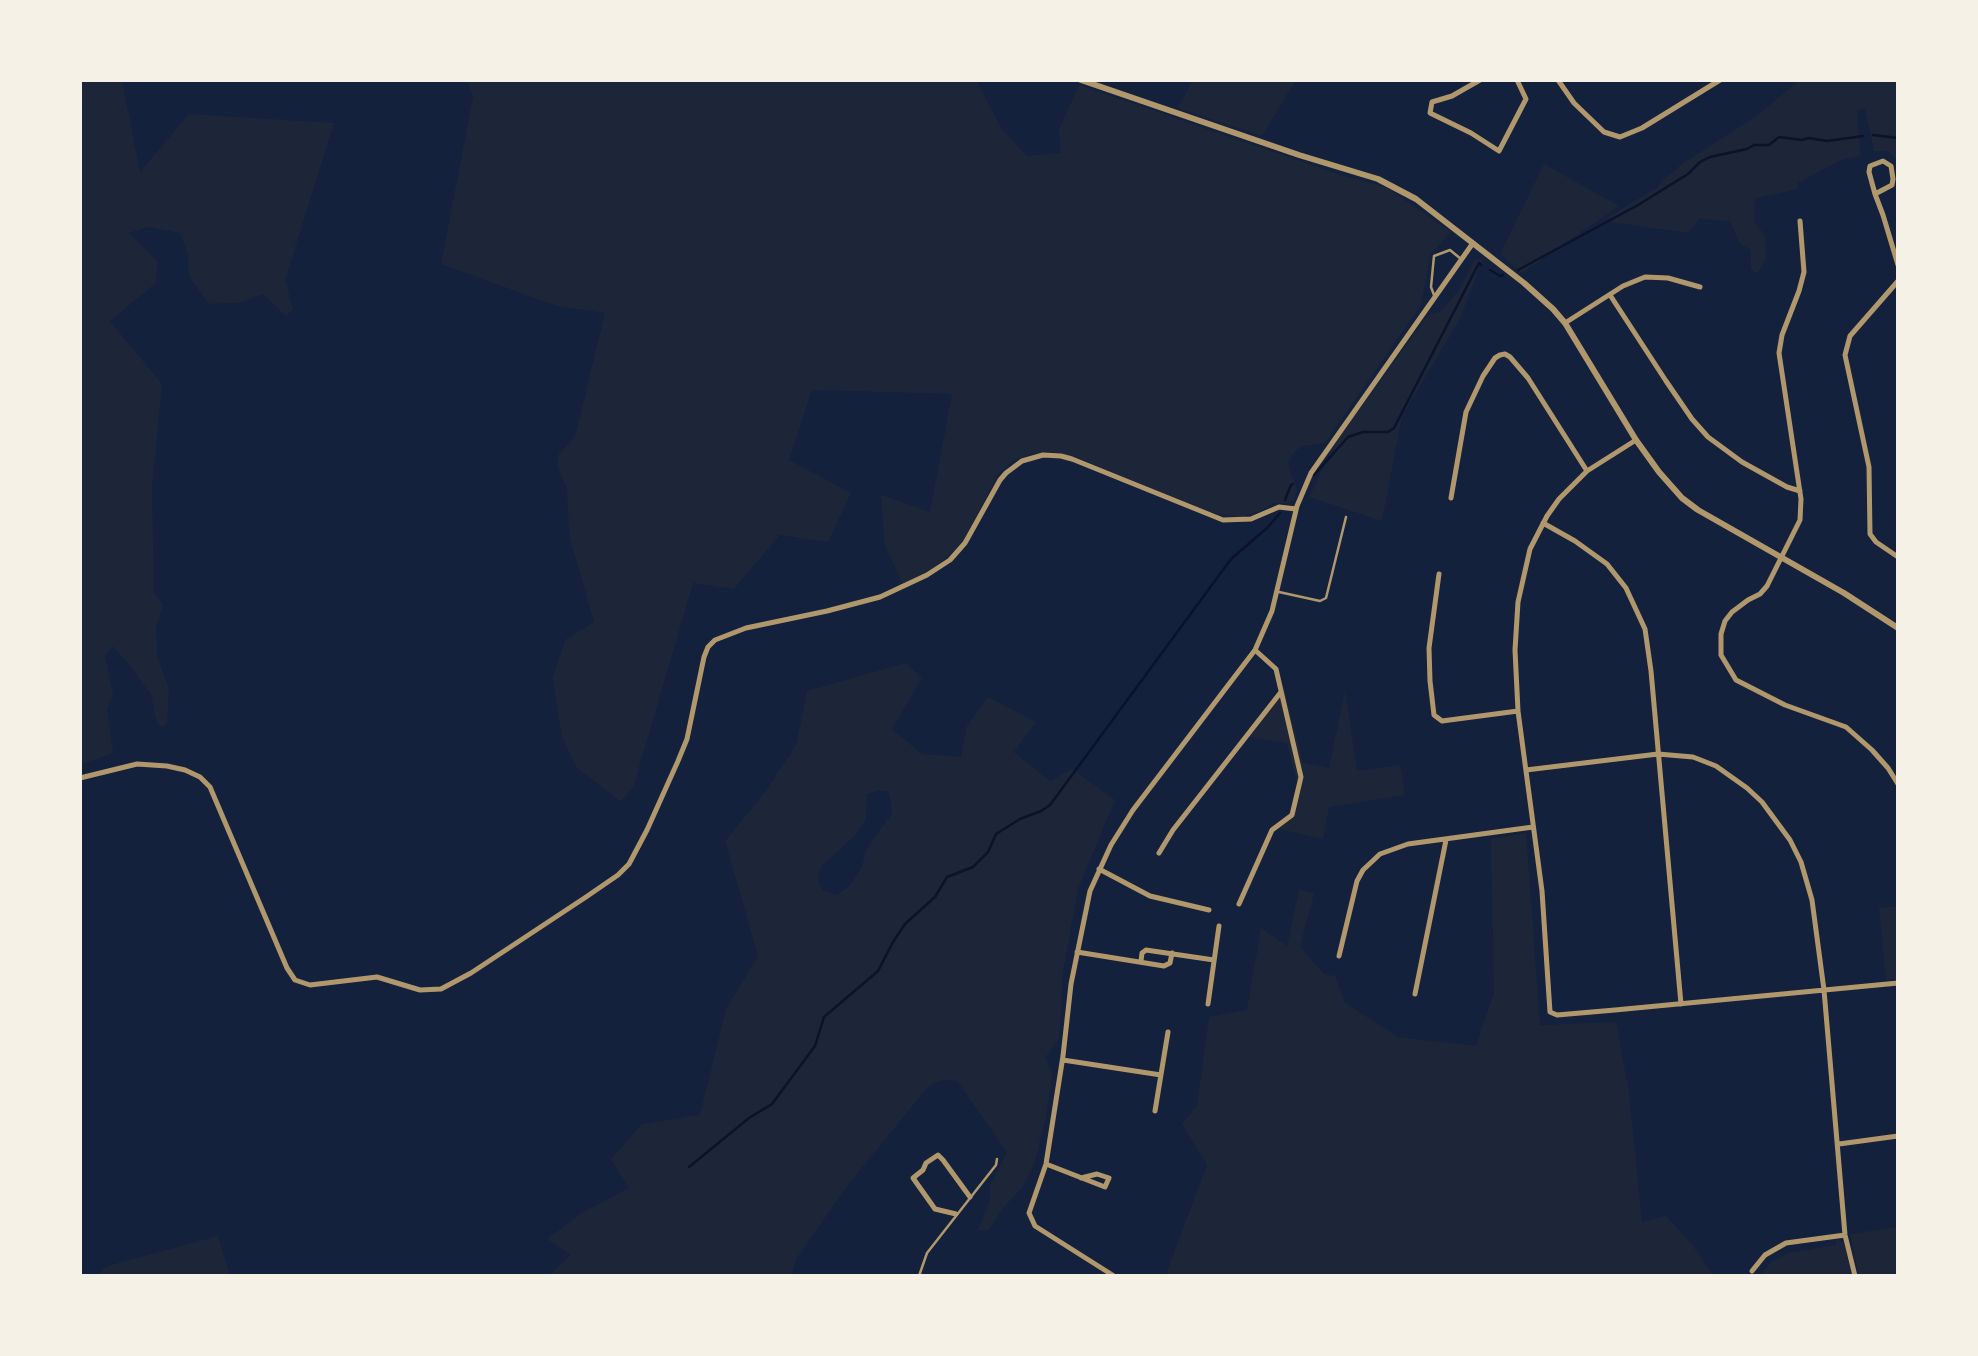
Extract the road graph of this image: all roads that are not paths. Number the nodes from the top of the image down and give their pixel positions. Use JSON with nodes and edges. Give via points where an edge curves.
{"nodes":[{"id":1,"x":1082,"y":80,"type":"edge"},
{"id":2,"x":1480,"y":80,"type":"edge"},
{"id":3,"x":1517,"y":80,"type":"edge"},
{"id":4,"x":1558,"y":80,"type":"edge"},
{"id":5,"x":1720,"y":80,"type":"edge"},
{"id":6,"x":1892,"y":185,"type":"junction"},
{"id":7,"x":1898,"y":192,"type":"edge"},
{"id":8,"x":1876,"y":194,"type":"junction"},
{"id":9,"x":1800,"y":221,"type":"dead end"},
{"id":10,"x":1473,"y":243,"type":"junction"},
{"id":11,"x":1462,"y":260,"type":"junction"},
{"id":12,"x":1898,"y":265,"type":"edge"},
{"id":13,"x":1898,"y":281,"type":"edge"},
{"id":14,"x":1700,"y":287,"type":"dead end"},
{"id":15,"x":1610,"y":295,"type":"junction"},
{"id":16,"x":1434,"y":296,"type":"junction"},
{"id":17,"x":1565,"y":323,"type":"junction"},
{"id":18,"x":1636,"y":440,"type":"junction"},
{"id":19,"x":1587,"y":472,"type":"junction"},
{"id":20,"x":1800,"y":491,"type":"junction"},
{"id":21,"x":1451,"y":498,"type":"dead end"},
{"id":22,"x":1296,"y":509,"type":"junction"},
{"id":23,"x":1346,"y":517,"type":"dead end"},
{"id":24,"x":1543,"y":523,"type":"junction"},
{"id":25,"x":1782,"y":556,"type":"junction"},
{"id":26,"x":1898,"y":557,"type":"edge"},
{"id":27,"x":1438,"y":574,"type":"dead end"},
{"id":28,"x":1278,"y":592,"type":"junction"},
{"id":29,"x":1898,"y":628,"type":"edge"},
{"id":30,"x":1255,"y":650,"type":"junction"},
{"id":31,"x":1281,"y":692,"type":"junction"},
{"id":32,"x":1518,"y":712,"type":"junction"},
{"id":33,"x":1658,"y":754,"type":"junction"},
{"id":34,"x":1526,"y":770,"type":"junction"},
{"id":35,"x":80,"y":778,"type":"edge"},
{"id":36,"x":1898,"y":784,"type":"edge"},
{"id":37,"x":1533,"y":827,"type":"junction"},
{"id":38,"x":1446,"y":839,"type":"junction"},
{"id":39,"x":1159,"y":853,"type":"dead end"},
{"id":40,"x":1099,"y":870,"type":"junction"},
{"id":41,"x":1238,"y":904,"type":"dead end"},
{"id":42,"x":1209,"y":910,"type":"dead end"},
{"id":43,"x":1219,"y":926,"type":"dead end"},
{"id":44,"x":1077,"y":952,"type":"junction"},
{"id":45,"x":1172,"y":954,"type":"junction"},
{"id":46,"x":1339,"y":956,"type":"dead end"},
{"id":47,"x":1214,"y":960,"type":"junction"},
{"id":48,"x":1141,"y":962,"type":"junction"},
{"id":49,"x":1898,"y":982,"type":"edge"},
{"id":50,"x":1824,"y":990,"type":"junction"},
{"id":51,"x":1415,"y":994,"type":"dead end"},
{"id":52,"x":1208,"y":1004,"type":"dead end"},
{"id":53,"x":1681,"y":1004,"type":"junction"},
{"id":54,"x":1168,"y":1032,"type":"dead end"},
{"id":55,"x":1063,"y":1060,"type":"junction"},
{"id":56,"x":1161,"y":1075,"type":"junction"},
{"id":57,"x":1156,"y":1112,"type":"dead end"},
{"id":58,"x":1898,"y":1136,"type":"edge"},
{"id":59,"x":1839,"y":1144,"type":"junction"},
{"id":60,"x":998,"y":1159,"type":"dead end"},
{"id":61,"x":1046,"y":1164,"type":"junction"},
{"id":62,"x":1082,"y":1178,"type":"junction"},
{"id":63,"x":970,"y":1197,"type":"junction"},
{"id":64,"x":956,"y":1214,"type":"junction"},
{"id":65,"x":1845,"y":1235,"type":"junction"},
{"id":66,"x":1752,"y":1271,"type":"dead end"},
{"id":67,"x":919,"y":1276,"type":"edge"},
{"id":68,"x":1114,"y":1276,"type":"edge"},
{"id":69,"x":1855,"y":1276,"type":"edge"}],
"edges":[{"from":1,"to":10,"type":"street","via":[[1378,179]]},
{"from":2,"to":3,"type":"street","via":[[1432,102],[1430,113],[1499,151],[1526,98]]},
{"from":4,"to":5,"type":"street","via":[[1604,132],[1620,137]]},
{"from":6,"to":7,"type":"lane"},
{"from":6,"to":8,"type":"street"},
{"from":6,"to":8,"type":"street","via":[[1892,166],[1874,163],[1869,172]]},
{"from":8,"to":12,"type":"street"},
{"from":9,"to":20,"type":"street","via":[[1804,272],[1779,353]]},
{"from":10,"to":11,"type":"street"},
{"from":10,"to":17,"type":"street"},
{"from":11,"to":16,"type":"street"},
{"from":11,"to":16,"type":"lane","via":[[1450,250],[1434,256]]},
{"from":13,"to":26,"type":"street","via":[[1850,336],[1845,356],[1870,479],[1870,534]]},
{"from":14,"to":15,"type":"street","via":[[1656,276]]},
{"from":15,"to":17,"type":"street"},
{"from":15,"to":20,"type":"street","via":[[1708,437]]},
{"from":16,"to":22,"type":"street","via":[[1311,473]]},
{"from":17,"to":18,"type":"street"},
{"from":18,"to":19,"type":"street"},
{"from":18,"to":25,"type":"street","via":[[1682,498]]},
{"from":19,"to":21,"type":"street","via":[[1528,378],[1500,354],[1466,412]]},
{"from":19,"to":24,"type":"street"},
{"from":20,"to":25,"type":"street","via":[[1800,520]]},
{"from":22,"to":28,"type":"street"},
{"from":22,"to":35,"type":"street","via":[[1223,520],[1061,456],[1013,466],[965,543],[927,575],[880,597],[715,640],[704,656],[687,739],[629,864],[441,988],[420,990],[377,977],[310,985],[294,980],[200,777],[137,764]]},
{"from":23,"to":28,"type":"lane","via":[[1326,598]]},
{"from":24,"to":32,"type":"street","via":[[1518,602]]},
{"from":24,"to":33,"type":"street","via":[[1607,564],[1635,604],[1648,642]]},
{"from":25,"to":29,"type":"street"},
{"from":25,"to":36,"type":"street","via":[[1760,594],[1725,622],[1721,655],[1728,670],[1757,692],[1846,727]]},
{"from":27,"to":32,"type":"street","via":[[1429,648],[1434,716],[1442,721]]},
{"from":28,"to":30,"type":"street"},
{"from":30,"to":31,"type":"street","via":[[1276,669]]},
{"from":30,"to":40,"type":"street","via":[[1133,810]]},
{"from":31,"to":39,"type":"street"},
{"from":31,"to":41,"type":"street","via":[[1301,776],[1292,815],[1272,830]]},
{"from":32,"to":34,"type":"street"},
{"from":33,"to":34,"type":"street"},
{"from":33,"to":50,"type":"street","via":[[1716,766],[1778,821],[1808,884]]},
{"from":33,"to":53,"type":"street"},
{"from":34,"to":37,"type":"street"},
{"from":37,"to":38,"type":"street"},
{"from":37,"to":53,"type":"street","via":[[1552,1014]]},
{"from":38,"to":46,"type":"street","via":[[1400,846],[1372,860],[1357,881]]},
{"from":38,"to":51,"type":"street"},
{"from":40,"to":42,"type":"street","via":[[1150,896]]},
{"from":40,"to":44,"type":"street"},
{"from":43,"to":47,"type":"street"},
{"from":44,"to":48,"type":"street"},
{"from":44,"to":55,"type":"street"},
{"from":45,"to":47,"type":"street"},
{"from":45,"to":48,"type":"street","via":[[1166,966]]},
{"from":45,"to":48,"type":"street","via":[[1146,950]]},
{"from":47,"to":52,"type":"street"},
{"from":49,"to":50,"type":"street"},
{"from":50,"to":53,"type":"street"},
{"from":50,"to":59,"type":"street"},
{"from":54,"to":56,"type":"street"},
{"from":55,"to":56,"type":"street"},
{"from":55,"to":61,"type":"street"},
{"from":56,"to":57,"type":"street"},
{"from":58,"to":59,"type":"street"},
{"from":59,"to":65,"type":"street"},
{"from":60,"to":63,"type":"lane"},
{"from":61,"to":62,"type":"street"},
{"from":61,"to":68,"type":"street","via":[[1030,1206],[1032,1223]]},
{"from":62,"to":62,"type":"street","via":[[1105,1187],[1109,1178],[1097,1174]]},
{"from":63,"to":64,"type":"lane"},
{"from":63,"to":64,"type":"street","via":[[938,1155],[912,1178],[935,1210]]},
{"from":64,"to":67,"type":"lane","via":[[927,1252]]},
{"from":65,"to":66,"type":"street","via":[[1786,1243]]},
{"from":65,"to":69,"type":"street"}]}
